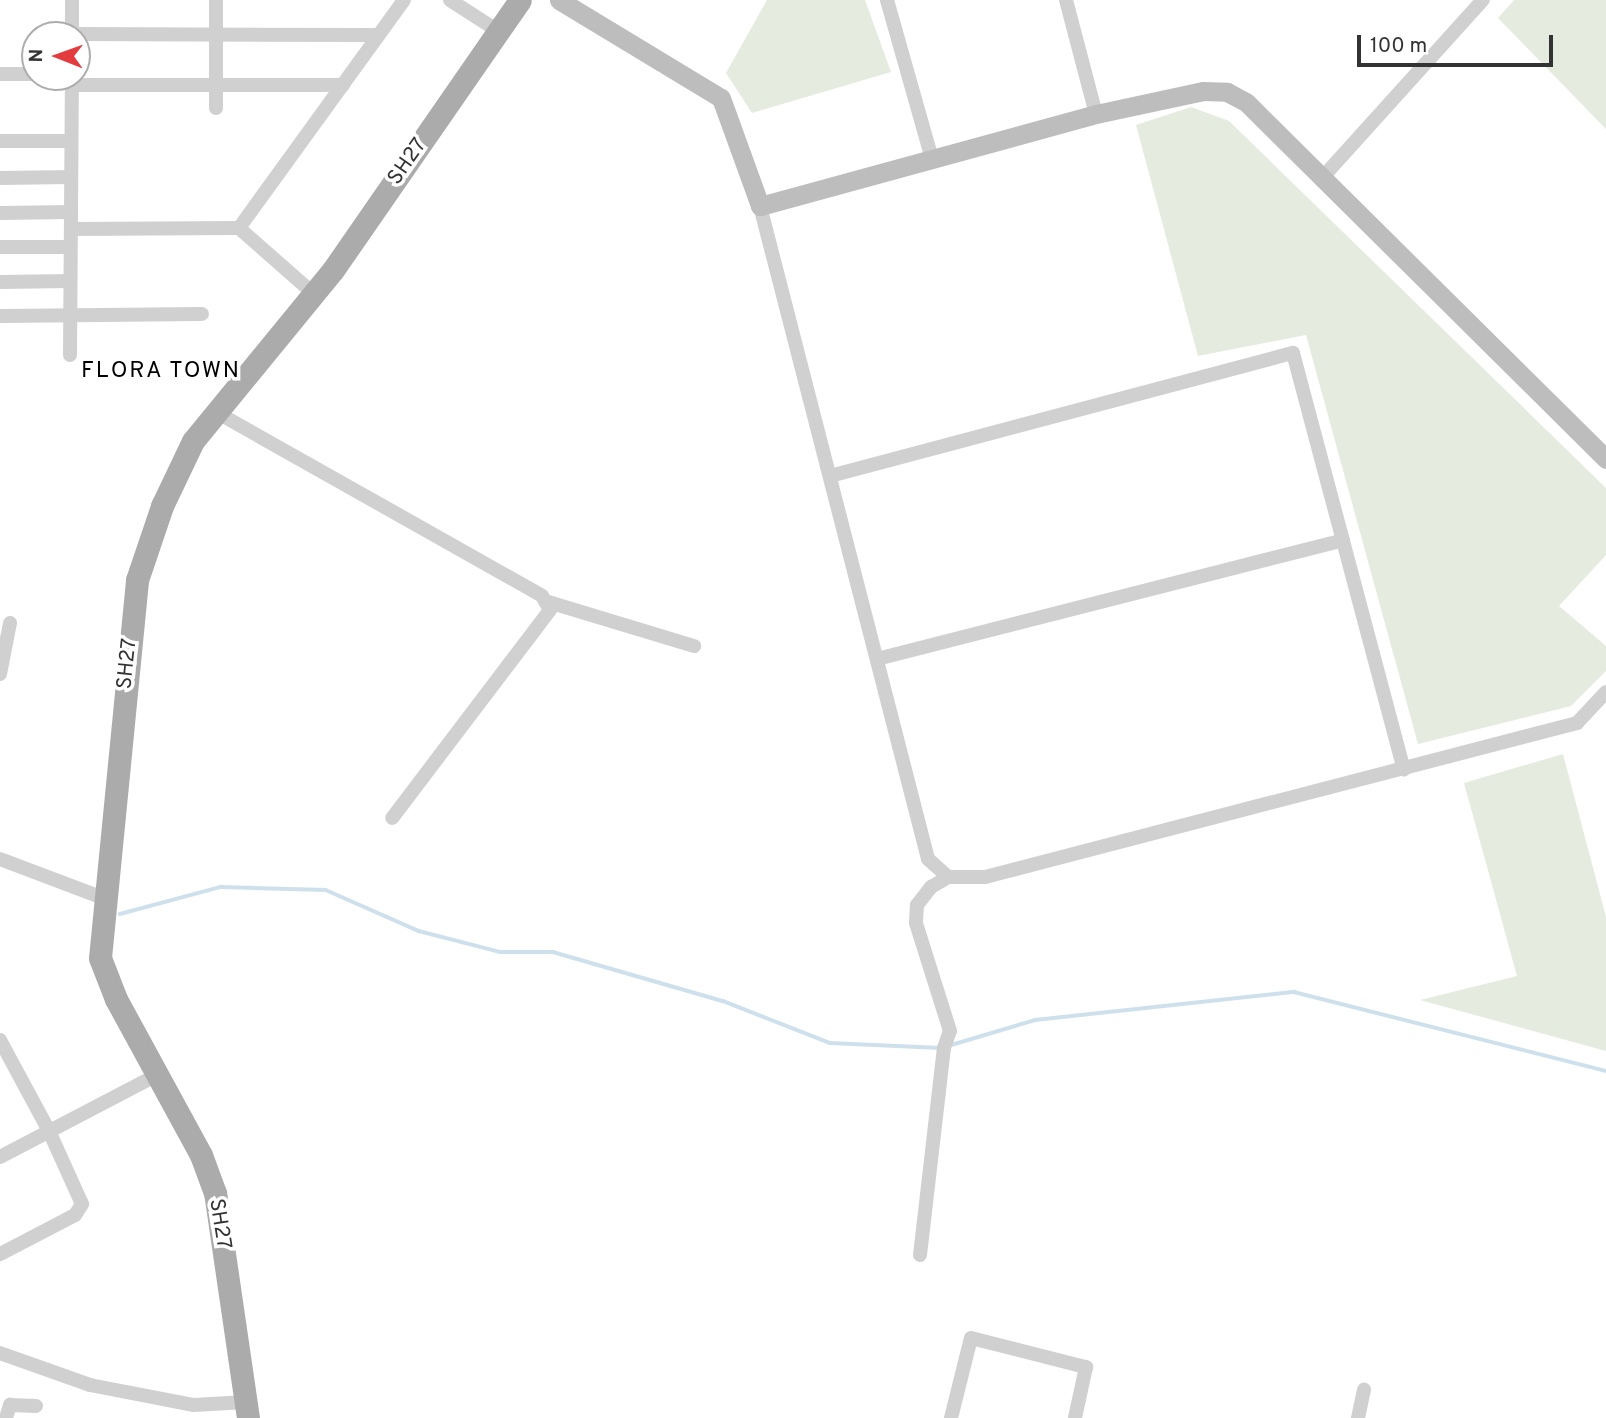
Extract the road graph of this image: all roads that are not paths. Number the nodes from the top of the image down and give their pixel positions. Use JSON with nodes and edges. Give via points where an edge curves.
{"nodes":[{"id":1,"x":72,"y":0,"type":"edge"},
{"id":2,"x":216,"y":0,"type":"edge"},
{"id":3,"x":404,"y":0,"type":"edge"},
{"id":4,"x":450,"y":0,"type":"edge"},
{"id":5,"x":520,"y":0,"type":"edge"},
{"id":6,"x":559,"y":0,"type":"edge"},
{"id":7,"x":887,"y":0,"type":"edge"},
{"id":8,"x":1066,"y":0,"type":"edge"},
{"id":9,"x":1483,"y":0,"type":"edge"},
{"id":10,"x":72,"y":21,"type":"edge"},
{"id":11,"x":498,"y":32,"type":"junction"},
{"id":12,"x":91,"y":34,"type":"edge"},
{"id":13,"x":216,"y":34,"type":"junction"},
{"id":14,"x":378,"y":35,"type":"junction"},
{"id":15,"x":0,"y":74,"type":"edge"},
{"id":16,"x":21,"y":74,"type":"edge"},
{"id":17,"x":91,"y":82,"type":"edge"},
{"id":18,"x":216,"y":85,"type":"junction"},
{"id":19,"x":343,"y":85,"type":"junction"},
{"id":20,"x":72,"y":91,"type":"edge"},
{"id":21,"x":216,"y":108,"type":"dead end"},
{"id":22,"x":1096,"y":114,"type":"junction"},
{"id":23,"x":0,"y":141,"type":"edge"},
{"id":24,"x":71,"y":141,"type":"junction"},
{"id":25,"x":932,"y":159,"type":"junction"},
{"id":26,"x":71,"y":177,"type":"junction"},
{"id":27,"x":0,"y":178,"type":"edge"},
{"id":28,"x":1322,"y":178,"type":"junction"},
{"id":29,"x":760,"y":206,"type":"junction"},
{"id":30,"x":71,"y":212,"type":"junction"},
{"id":31,"x":0,"y":213,"type":"edge"},
{"id":32,"x":239,"y":228,"type":"junction"},
{"id":33,"x":71,"y":229,"type":"junction"},
{"id":34,"x":0,"y":247,"type":"edge"},
{"id":35,"x":71,"y":247,"type":"junction"},
{"id":36,"x":70,"y":281,"type":"junction"},
{"id":37,"x":0,"y":282,"type":"edge"},
{"id":38,"x":314,"y":294,"type":"junction"},
{"id":39,"x":202,"y":314,"type":"dead end"},
{"id":40,"x":70,"y":315,"type":"junction"},
{"id":41,"x":0,"y":316,"type":"edge"},
{"id":42,"x":70,"y":355,"type":"dead end"},
{"id":43,"x":216,"y":412,"type":"junction"},
{"id":44,"x":1606,"y":459,"type":"edge"},
{"id":45,"x":830,"y":477,"type":"junction"},
{"id":46,"x":1343,"y":540,"type":"junction"},
{"id":47,"x":545,"y":601,"type":"junction"},
{"id":48,"x":10,"y":623,"type":"dead end"},
{"id":49,"x":694,"y":646,"type":"dead end"},
{"id":50,"x":877,"y":659,"type":"junction"},
{"id":51,"x":0,"y":674,"type":"edge"},
{"id":52,"x":1606,"y":692,"type":"edge"},
{"id":53,"x":1404,"y":769,"type":"junction"},
{"id":54,"x":393,"y":818,"type":"dead end"},
{"id":55,"x":0,"y":859,"type":"edge"},
{"id":56,"x":948,"y":877,"type":"junction"},
{"id":57,"x":103,"y":898,"type":"junction"},
{"id":58,"x":0,"y":1041,"type":"edge"},
{"id":59,"x":157,"y":1075,"type":"junction"},
{"id":60,"x":49,"y":1131,"type":"junction"},
{"id":61,"x":0,"y":1157,"type":"edge"},
{"id":62,"x":0,"y":1254,"type":"edge"},
{"id":63,"x":920,"y":1255,"type":"dead end"},
{"id":64,"x":0,"y":1353,"type":"edge"},
{"id":65,"x":1364,"y":1390,"type":"dead end"},
{"id":66,"x":36,"y":1406,"type":"dead end"},
{"id":67,"x":247,"y":1410,"type":"edge"},
{"id":68,"x":6,"y":1418,"type":"edge"},
{"id":69,"x":951,"y":1418,"type":"edge"},
{"id":70,"x":1076,"y":1418,"type":"edge"},
{"id":71,"x":1358,"y":1418,"type":"edge"}],
"edges":[{"from":1,"to":10,"type":"street"},
{"from":2,"to":13,"type":"street"},
{"from":3,"to":14,"type":"street"},
{"from":4,"to":11,"type":"street"},
{"from":5,"to":11,"type":"main road","name":"SH27","number":"SH27"},
{"from":6,"to":29,"type":"street","via":[[721,98]]},
{"from":7,"to":25,"type":"street"},
{"from":8,"to":22,"type":"street"},
{"from":9,"to":28,"type":"street"},
{"from":11,"to":38,"type":"main road","name":"SH27","number":"SH27"},
{"from":12,"to":13,"type":"street"},
{"from":13,"to":14,"type":"street"},
{"from":13,"to":18,"type":"street"},
{"from":14,"to":19,"type":"street"},
{"from":15,"to":16,"type":"street"},
{"from":17,"to":18,"type":"street"},
{"from":18,"to":19,"type":"street"},
{"from":18,"to":21,"type":"street"},
{"from":19,"to":32,"type":"street"},
{"from":20,"to":24,"type":"street"},
{"from":22,"to":25,"type":"street"},
{"from":22,"to":28,"type":"street","via":[[1203,91],[1227,92],[1246,102]]},
{"from":23,"to":24,"type":"street"},
{"from":24,"to":26,"type":"street"},
{"from":25,"to":29,"type":"street"},
{"from":26,"to":27,"type":"street"},
{"from":26,"to":30,"type":"street"},
{"from":28,"to":44,"type":"street"},
{"from":29,"to":45,"type":"street"},
{"from":30,"to":31,"type":"street"},
{"from":30,"to":33,"type":"street"},
{"from":32,"to":33,"type":"street"},
{"from":32,"to":38,"type":"street"},
{"from":33,"to":35,"type":"street"},
{"from":34,"to":35,"type":"street"},
{"from":35,"to":36,"type":"street"},
{"from":36,"to":37,"type":"street"},
{"from":36,"to":40,"type":"street"},
{"from":38,"to":43,"type":"main road","name":"SH27","number":"SH27"},
{"from":39,"to":40,"type":"street"},
{"from":40,"to":41,"type":"street"},
{"from":40,"to":42,"type":"street"},
{"from":43,"to":47,"type":"street"},
{"from":43,"to":57,"type":"main road","name":"SH27","number":"SH27","via":[[193,441],[162,506],[137,580]]},
{"from":45,"to":46,"type":"street","via":[[1293,353]]},
{"from":45,"to":50,"type":"street"},
{"from":46,"to":50,"type":"street"},
{"from":46,"to":53,"type":"street"},
{"from":47,"to":49,"type":"street"},
{"from":47,"to":54,"type":"street","via":[[550,610]]},
{"from":48,"to":51,"type":"street"},
{"from":50,"to":56,"type":"street","via":[[929,859]]},
{"from":52,"to":53,"type":"street","via":[[1577,723]]},
{"from":53,"to":56,"type":"street","via":[[985,877]]},
{"from":55,"to":57,"type":"street"},
{"from":56,"to":63,"type":"street","via":[[931,887],[917,905],[916,923],[950,1031],[944,1048]]},
{"from":57,"to":59,"type":"main road","name":"SH27","number":"SH27","via":[[100,958]]},
{"from":58,"to":60,"type":"street"},
{"from":59,"to":60,"type":"street"},
{"from":59,"to":67,"type":"main road","name":"SH27","number":"SH27","via":[[201,1155],[215,1193]]},
{"from":60,"to":61,"type":"street"},
{"from":60,"to":62,"type":"street","via":[[81,1198],[81,1209]]},
{"from":64,"to":67,"type":"street","via":[[90,1385]]},
{"from":65,"to":71,"type":"street"},
{"from":66,"to":68,"type":"street","via":[[10,1405]]},
{"from":69,"to":70,"type":"street","via":[[971,1338],[1086,1367]]}]}
